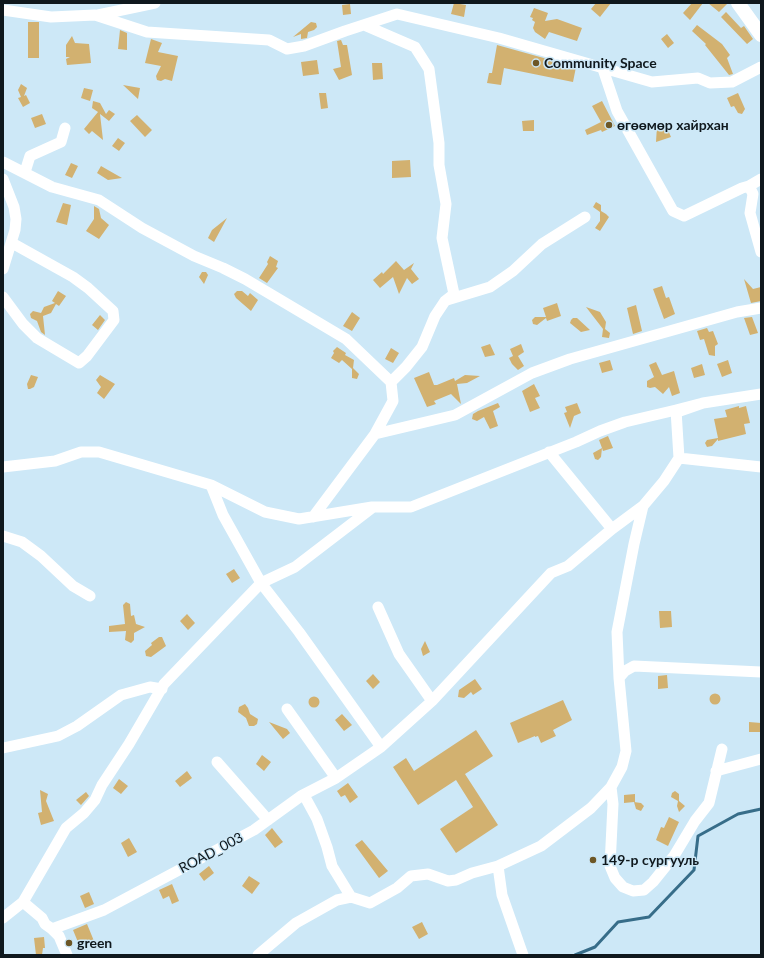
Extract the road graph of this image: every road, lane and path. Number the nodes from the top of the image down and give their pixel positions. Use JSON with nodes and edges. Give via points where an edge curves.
{"nodes":[{"id":1,"x":155,"y":3,"type":"edge"},
{"id":2,"x":738,"y":3,"type":"edge"},
{"id":3,"x":3,"y":10,"type":"edge"},
{"id":4,"x":95,"y":15,"type":"junction"},
{"id":5,"x":364,"y":25,"type":"junction"},
{"id":6,"x":761,"y":35,"type":"edge"},
{"id":7,"x":761,"y":67,"type":"edge"},
{"id":8,"x":603,"y":69,"type":"junction"},
{"id":9,"x":65,"y":128,"type":"dead end"},
{"id":10,"x":3,"y":162,"type":"edge"},
{"id":11,"x":25,"y":172,"type":"junction"},
{"id":12,"x":3,"y":179,"type":"edge"},
{"id":13,"x":761,"y":179,"type":"edge"},
{"id":14,"x":750,"y":186,"type":"junction"},
{"id":15,"x":585,"y":217,"type":"dead end"},
{"id":16,"x":12,"y":243,"type":"junction"},
{"id":17,"x":761,"y":252,"type":"edge"},
{"id":18,"x":3,"y":269,"type":"edge"},
{"id":19,"x":3,"y":297,"type":"edge"},
{"id":20,"x":445,"y":301,"type":"junction"},
{"id":21,"x":761,"y":308,"type":"edge"},
{"id":22,"x":391,"y":382,"type":"junction"},
{"id":23,"x":761,"y":394,"type":"edge"},
{"id":24,"x":676,"y":410,"type":"junction"},
{"id":25,"x":375,"y":434,"type":"junction"},
{"id":26,"x":549,"y":452,"type":"junction"},
{"id":27,"x":678,"y":458,"type":"junction"},
{"id":28,"x":3,"y":467,"type":"edge"},
{"id":29,"x":761,"y":467,"type":"edge"},
{"id":30,"x":212,"y":485,"type":"junction"},
{"id":31,"x":643,"y":506,"type":"junction"},
{"id":32,"x":372,"y":507,"type":"junction"},
{"id":33,"x":313,"y":517,"type":"junction"},
{"id":34,"x":612,"y":529,"type":"junction"},
{"id":35,"x":3,"y":536,"type":"edge"},
{"id":36,"x":260,"y":582,"type":"junction"},
{"id":37,"x":90,"y":596,"type":"dead end"},
{"id":38,"x":378,"y":607,"type":"dead end"},
{"id":39,"x":761,"y":672,"type":"edge"},
{"id":40,"x":619,"y":678,"type":"junction"},
{"id":41,"x":162,"y":689,"type":"junction"},
{"id":42,"x":432,"y":701,"type":"junction"},
{"id":43,"x":287,"y":709,"type":"dead end"},
{"id":44,"x":381,"y":747,"type":"junction"},
{"id":45,"x":3,"y":748,"type":"edge"},
{"id":46,"x":722,"y":749,"type":"dead end"},
{"id":47,"x":761,"y":759,"type":"edge"},
{"id":48,"x":217,"y":762,"type":"dead end"},
{"id":49,"x":716,"y":770,"type":"junction"},
{"id":50,"x":336,"y":778,"type":"junction"},
{"id":51,"x":610,"y":787,"type":"junction"},
{"id":52,"x":304,"y":795,"type":"junction"},
{"id":53,"x":268,"y":820,"type":"junction"},
{"id":54,"x":498,"y":866,"type":"junction"},
{"id":55,"x":351,"y":897,"type":"junction"},
{"id":56,"x":23,"y":902,"type":"junction"},
{"id":57,"x":3,"y":918,"type":"edge"},
{"id":58,"x":52,"y":929,"type":"junction"},
{"id":59,"x":66,"y":955,"type":"edge"},
{"id":60,"x":258,"y":955,"type":"edge"},
{"id":61,"x":523,"y":955,"type":"edge"}],
"edges":[{"from":1,"to":4,"type":"street"},
{"from":2,"to":6,"type":"street"},
{"from":3,"to":4,"type":"street","via":[[51,17]]},
{"from":4,"to":5,"type":"street","via":[[147,32],[269,40],[287,49],[304,46]]},
{"from":5,"to":8,"type":"street","via":[[397,14],[499,38]]},
{"from":5,"to":20,"type":"street","via":[[415,47],[429,69],[439,143],[439,166],[446,204],[442,238],[454,294]]},
{"from":7,"to":8,"type":"street","via":[[732,82],[710,83],[698,78],[652,82]]},
{"from":8,"to":14,"type":"street","via":[[616,111],[673,211],[684,216]]},
{"from":9,"to":11,"type":"street","via":[[61,142],[30,156]]},
{"from":10,"to":11,"type":"street"},
{"from":11,"to":22,"type":"street","via":[[37,181],[52,187],[99,200],[142,228],[194,256],[245,279],[346,339]]},
{"from":12,"to":16,"type":"street","via":[[16,219]]},
{"from":13,"to":14,"type":"street"},
{"from":14,"to":17,"type":"street","via":[[753,194],[750,213]]},
{"from":15,"to":20,"type":"street","via":[[542,244],[513,271],[490,287]]},
{"from":16,"to":18,"type":"street"},
{"from":16,"to":19,"type":"street","via":[[88,288],[113,311],[114,320],[79,364],[37,338]]},
{"from":20,"to":22,"type":"street","via":[[435,316],[422,347]]},
{"from":21,"to":25,"type":"street","via":[[737,312],[570,359],[532,373],[455,415]]},
{"from":22,"to":25,"type":"street","via":[[393,401]]},
{"from":23,"to":24,"type":"street"},
{"from":24,"to":26,"type":"street","via":[[606,429]]},
{"from":24,"to":27,"type":"street"},
{"from":25,"to":33,"type":"street"},
{"from":26,"to":32,"type":"street","via":[[410,507]]},
{"from":26,"to":34,"type":"street"},
{"from":27,"to":29,"type":"street"},
{"from":27,"to":31,"type":"street","via":[[664,481]]},
{"from":28,"to":30,"type":"street","via":[[55,461],[81,452],[99,452]]},
{"from":30,"to":33,"type":"street","via":[[265,512],[299,519]]},
{"from":30,"to":36,"type":"street","via":[[223,515]]},
{"from":31,"to":34,"type":"street","name":"ROAD_003"},
{"from":31,"to":40,"type":"street","via":[[617,632]]},
{"from":32,"to":33,"type":"street"},
{"from":32,"to":36,"type":"street","via":[[295,567]]},
{"from":34,"to":42,"type":"street","name":"ROAD_003","via":[[568,566],[551,573]]},
{"from":35,"to":37,"type":"street","via":[[22,542],[74,586]]},
{"from":36,"to":41,"type":"street"},
{"from":36,"to":44,"type":"street"},
{"from":38,"to":42,"type":"street","via":[[399,654]]},
{"from":39,"to":40,"type":"street","via":[[634,666]]},
{"from":40,"to":51,"type":"street","via":[[626,752],[622,767]]},
{"from":41,"to":45,"type":"street","via":[[150,687],[121,695],[58,736]]},
{"from":41,"to":56,"type":"street","via":[[95,800],[66,828]]},
{"from":42,"to":44,"type":"street","name":"ROAD_003"},
{"from":43,"to":50,"type":"street"},
{"from":44,"to":50,"type":"street","name":"ROAD_003"},
{"from":46,"to":49,"type":"street"},
{"from":47,"to":49,"type":"street"},
{"from":48,"to":53,"type":"street"},
{"from":49,"to":51,"type":"street","via":[[709,803],[674,856],[644,890],[633,891],[623,887],[615,878],[610,866],[613,804]]},
{"from":50,"to":52,"type":"street","name":"ROAD_003"},
{"from":51,"to":54,"type":"street","via":[[591,808],[541,846]]},
{"from":52,"to":53,"type":"street","name":"ROAD_003"},
{"from":52,"to":55,"type":"street","via":[[317,819],[332,866]]},
{"from":53,"to":58,"type":"street","name":"ROAD_003","via":[[254,830],[104,910]]},
{"from":54,"to":55,"type":"street","via":[[452,881],[428,874],[411,876],[397,888],[370,903]]},
{"from":54,"to":61,"type":"street","via":[[502,895]]},
{"from":55,"to":60,"type":"street","via":[[337,900],[296,923]]},
{"from":56,"to":57,"type":"street"},
{"from":56,"to":58,"type":"street"},
{"from":58,"to":59,"type":"street","via":[[59,936]]}]}
